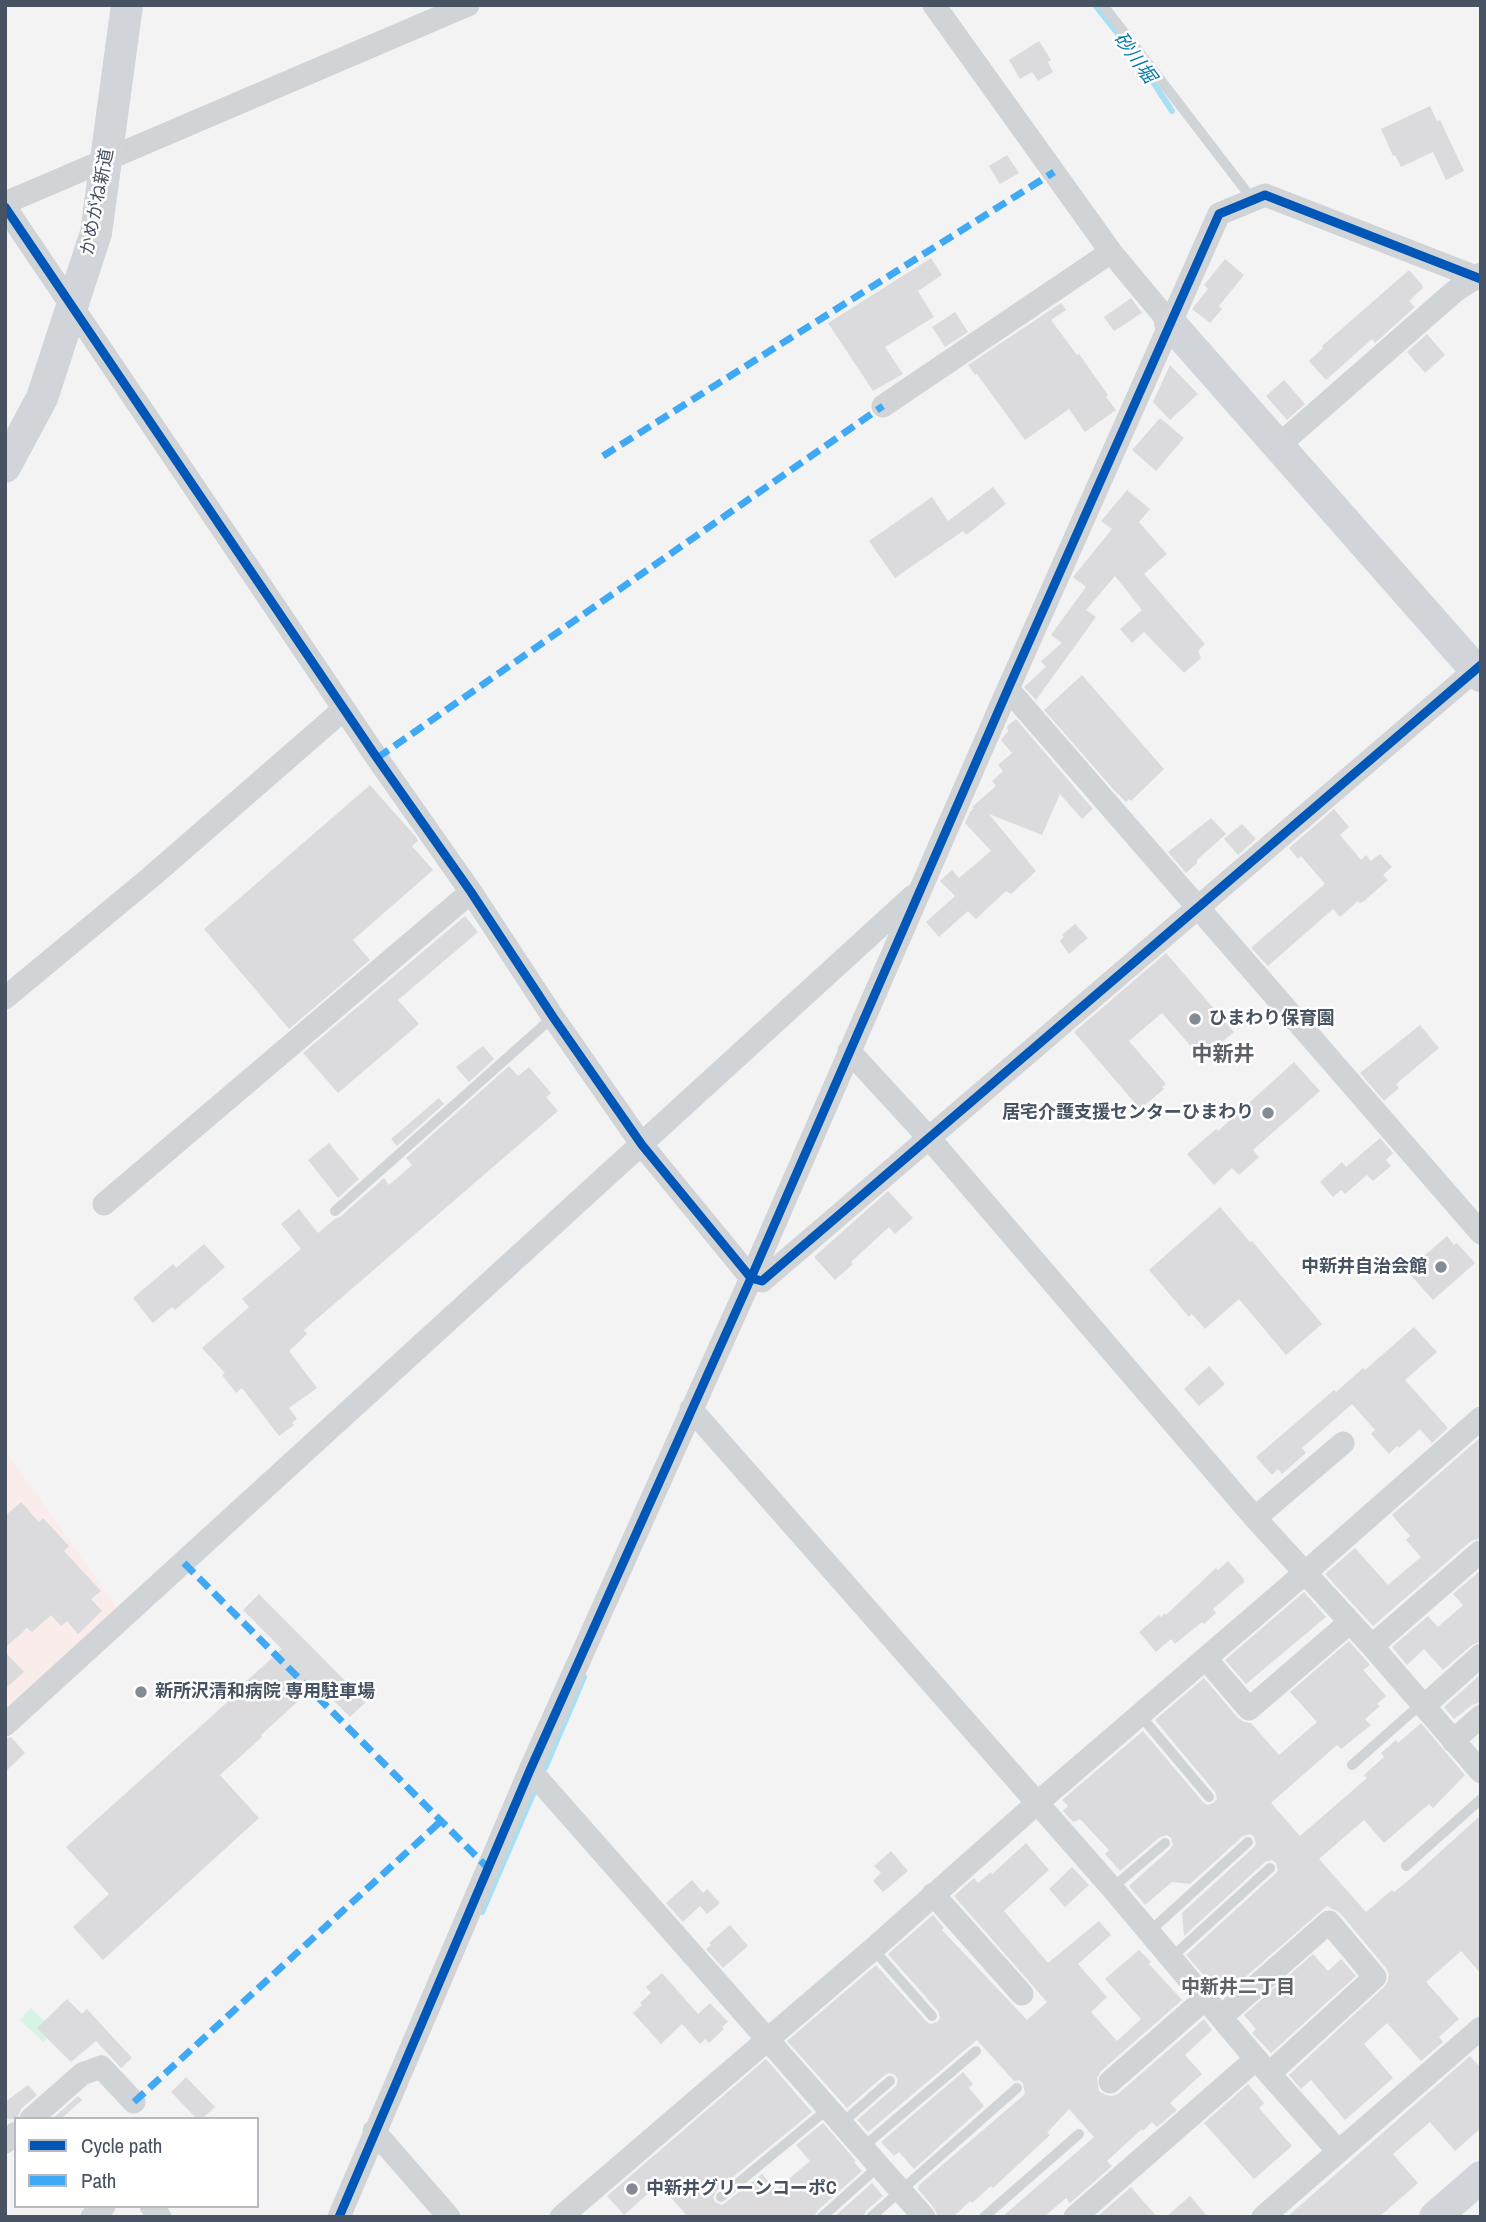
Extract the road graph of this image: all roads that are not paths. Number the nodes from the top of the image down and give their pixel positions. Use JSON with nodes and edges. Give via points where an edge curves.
{"nodes":[{"id":1,"x":127,"y":5,"type":"edge"},
{"id":2,"x":468,"y":5,"type":"edge"},
{"id":3,"x":934,"y":5,"type":"edge"},
{"id":4,"x":1103,"y":5,"type":"edge"},
{"id":5,"x":107,"y":160,"type":"junction"},
{"id":6,"x":1253,"y":200,"type":"junction"},
{"id":7,"x":5,"y":205,"type":"edge"},
{"id":8,"x":1111,"y":252,"type":"junction"},
{"id":9,"x":1479,"y":276,"type":"edge"},
{"id":10,"x":73,"y":307,"type":"junction"},
{"id":11,"x":1170,"y":323,"type":"junction"},
{"id":12,"x":883,"y":406,"type":"dead end"},
{"id":13,"x":1278,"y":446,"type":"junction"},
{"id":14,"x":5,"y":467,"type":"edge"},
{"id":15,"x":1479,"y":670,"type":"edge"},
{"id":16,"x":1008,"y":689,"type":"junction"},
{"id":17,"x":344,"y":709,"type":"junction"},
{"id":18,"x":921,"y":889,"type":"junction"},
{"id":19,"x":471,"y":892,"type":"junction"},
{"id":20,"x":1199,"y":907,"type":"junction"},
{"id":21,"x":5,"y":998,"type":"edge"},
{"id":22,"x":553,"y":1017,"type":"junction"},
{"id":23,"x":849,"y":1051,"type":"junction"},
{"id":24,"x":929,"y":1138,"type":"junction"},
{"id":25,"x":642,"y":1145,"type":"junction"},
{"id":26,"x":104,"y":1204,"type":"dead end"},
{"id":27,"x":335,"y":1211,"type":"dead end"},
{"id":28,"x":1481,"y":1233,"type":"edge"},
{"id":29,"x":751,"y":1278,"type":"junction"},
{"id":30,"x":691,"y":1409,"type":"junction"},
{"id":31,"x":1481,"y":1418,"type":"edge"},
{"id":32,"x":1343,"y":1443,"type":"dead end"},
{"id":33,"x":1255,"y":1518,"type":"junction"},
{"id":34,"x":1480,"y":1552,"type":"edge"},
{"id":35,"x":1306,"y":1572,"type":"junction"},
{"id":36,"x":1350,"y":1622,"type":"junction"},
{"id":37,"x":1372,"y":1646,"type":"junction"},
{"id":38,"x":1481,"y":1655,"type":"edge"},
{"id":39,"x":1206,"y":1659,"type":"junction"},
{"id":40,"x":1422,"y":1705,"type":"junction"},
{"id":41,"x":1140,"y":1715,"type":"junction"},
{"id":42,"x":1481,"y":1716,"type":"edge"},
{"id":43,"x":5,"y":1725,"type":"edge"},
{"id":44,"x":1453,"y":1741,"type":"junction"},
{"id":45,"x":1352,"y":1765,"type":"dead end"},
{"id":46,"x":530,"y":1770,"type":"junction"},
{"id":47,"x":1481,"y":1772,"type":"edge"},
{"id":48,"x":1209,"y":1797,"type":"dead end"},
{"id":49,"x":1481,"y":1799,"type":"edge"},
{"id":50,"x":1036,"y":1804,"type":"junction"},
{"id":51,"x":1248,"y":1842,"type":"dead end"},
{"id":52,"x":1165,"y":1843,"type":"dead end"},
{"id":53,"x":1406,"y":1866,"type":"dead end"},
{"id":54,"x":1270,"y":1868,"type":"dead end"},
{"id":55,"x":1112,"y":1888,"type":"junction"},
{"id":56,"x":933,"y":1894,"type":"junction"},
{"id":57,"x":1148,"y":1933,"type":"junction"},
{"id":58,"x":873,"y":1950,"type":"junction"},
{"id":59,"x":1171,"y":1958,"type":"junction"},
{"id":60,"x":1022,"y":1994,"type":"dead end"},
{"id":61,"x":1206,"y":1998,"type":"junction"},
{"id":62,"x":932,"y":2016,"type":"dead end"},
{"id":63,"x":1221,"y":2017,"type":"junction"},
{"id":64,"x":768,"y":2038,"type":"junction"},
{"id":65,"x":1476,"y":2041,"type":"edge"},
{"id":66,"x":976,"y":2051,"type":"dead end"},
{"id":67,"x":1263,"y":2066,"type":"junction"},
{"id":68,"x":890,"y":2081,"type":"dead end"},
{"id":69,"x":1110,"y":2082,"type":"dead end"},
{"id":70,"x":1017,"y":2088,"type":"dead end"},
{"id":71,"x":134,"y":2102,"type":"dead end"},
{"id":72,"x":836,"y":2115,"type":"junction"},
{"id":73,"x":33,"y":2117,"type":"edge"},
{"id":74,"x":374,"y":2131,"type":"junction"},
{"id":75,"x":1079,"y":2134,"type":"dead end"},
{"id":76,"x":863,"y":2147,"type":"junction"},
{"id":77,"x":1338,"y":2151,"type":"junction"},
{"id":78,"x":880,"y":2165,"type":"junction"},
{"id":79,"x":1481,"y":2177,"type":"edge"},
{"id":80,"x":902,"y":2190,"type":"junction"},
{"id":81,"x":721,"y":2197,"type":"dead end"},
{"id":82,"x":338,"y":2217,"type":"edge"},
{"id":83,"x":449,"y":2217,"type":"edge"},
{"id":84,"x":561,"y":2217,"type":"edge"},
{"id":85,"x":822,"y":2217,"type":"edge"},
{"id":86,"x":871,"y":2217,"type":"edge"},
{"id":87,"x":925,"y":2217,"type":"edge"},
{"id":88,"x":984,"y":2217,"type":"edge"},
{"id":89,"x":1075,"y":2217,"type":"edge"},
{"id":90,"x":1263,"y":2217,"type":"edge"},
{"id":91,"x":1435,"y":2217,"type":"edge"}],
"edges":[{"from":1,"to":5,"type":"street","name":"かめがね新道"},
{"from":2,"to":5,"type":"street"},
{"from":3,"to":8,"type":"street"},
{"from":4,"to":6,"type":"lane"},
{"from":5,"to":7,"type":"street"},
{"from":5,"to":10,"type":"street","name":"かめがね新道","via":[[96,233]]},
{"from":6,"to":9,"type":"street","via":[[1265,195]]},
{"from":6,"to":11,"type":"street","via":[[1219,214]]},
{"from":7,"to":10,"type":"street"},
{"from":8,"to":11,"type":"street"},
{"from":8,"to":12,"type":"street"},
{"from":9,"to":13,"type":"street","via":[[1455,291]]},
{"from":10,"to":14,"type":"street","name":"かめがね新道","via":[[42,398]]},
{"from":10,"to":17,"type":"street"},
{"from":11,"to":13,"type":"street"},
{"from":11,"to":16,"type":"street"},
{"from":13,"to":15,"type":"street"},
{"from":15,"to":20,"type":"street"},
{"from":16,"to":18,"type":"street"},
{"from":16,"to":20,"type":"street"},
{"from":17,"to":19,"type":"street"},
{"from":17,"to":21,"type":"street"},
{"from":18,"to":23,"type":"street"},
{"from":18,"to":25,"type":"street"},
{"from":19,"to":22,"type":"street"},
{"from":19,"to":26,"type":"street"},
{"from":20,"to":24,"type":"street"},
{"from":20,"to":28,"type":"street"},
{"from":22,"to":25,"type":"street"},
{"from":22,"to":27,"type":"lane"},
{"from":23,"to":24,"type":"street"},
{"from":23,"to":29,"type":"street"},
{"from":24,"to":29,"type":"street","via":[[762,1281]]},
{"from":24,"to":33,"type":"street"},
{"from":25,"to":29,"type":"street"},
{"from":25,"to":43,"type":"street"},
{"from":29,"to":30,"type":"street"},
{"from":30,"to":46,"type":"street"},
{"from":30,"to":50,"type":"street"},
{"from":31,"to":35,"type":"street"},
{"from":32,"to":33,"type":"street"},
{"from":33,"to":35,"type":"street"},
{"from":34,"to":37,"type":"street"},
{"from":35,"to":36,"type":"street"},
{"from":35,"to":39,"type":"street"},
{"from":36,"to":37,"type":"street"},
{"from":36,"to":39,"type":"street","via":[[1249,1709]]},
{"from":37,"to":40,"type":"street"},
{"from":38,"to":40,"type":"street"},
{"from":39,"to":41,"type":"street"},
{"from":40,"to":44,"type":"street"},
{"from":40,"to":45,"type":"lane"},
{"from":41,"to":48,"type":"lane"},
{"from":41,"to":50,"type":"street"},
{"from":42,"to":44,"type":"street"},
{"from":44,"to":47,"type":"street"},
{"from":46,"to":64,"type":"street"},
{"from":46,"to":74,"type":"street"},
{"from":49,"to":53,"type":"lane"},
{"from":50,"to":55,"type":"street"},
{"from":50,"to":56,"type":"street"},
{"from":51,"to":57,"type":"lane"},
{"from":52,"to":55,"type":"lane"},
{"from":54,"to":59,"type":"lane"},
{"from":55,"to":57,"type":"street"},
{"from":56,"to":58,"type":"street"},
{"from":56,"to":60,"type":"street"},
{"from":57,"to":59,"type":"street"},
{"from":58,"to":62,"type":"lane"},
{"from":58,"to":64,"type":"street"},
{"from":59,"to":61,"type":"street"},
{"from":61,"to":63,"type":"street"},
{"from":61,"to":69,"type":"street"},
{"from":63,"to":67,"type":"street"},
{"from":63,"to":67,"type":"street","via":[[1329,1922],[1375,1977]]},
{"from":64,"to":72,"type":"street"},
{"from":64,"to":84,"type":"street"},
{"from":65,"to":77,"type":"street"},
{"from":66,"to":76,"type":"lane"},
{"from":67,"to":77,"type":"street"},
{"from":67,"to":89,"type":"street"},
{"from":68,"to":72,"type":"lane"},
{"from":70,"to":80,"type":"lane"},
{"from":71,"to":73,"type":"street","via":[[101,2067],[82,2074]]},
{"from":72,"to":76,"type":"street"},
{"from":72,"to":81,"type":"lane"},
{"from":74,"to":82,"type":"street"},
{"from":74,"to":83,"type":"street"},
{"from":75,"to":88,"type":"lane"},
{"from":76,"to":78,"type":"street"},
{"from":77,"to":90,"type":"street"},
{"from":78,"to":80,"type":"street"},
{"from":78,"to":85,"type":"lane"},
{"from":79,"to":91,"type":"street"},
{"from":80,"to":86,"type":"lane"},
{"from":80,"to":87,"type":"street"}]}
